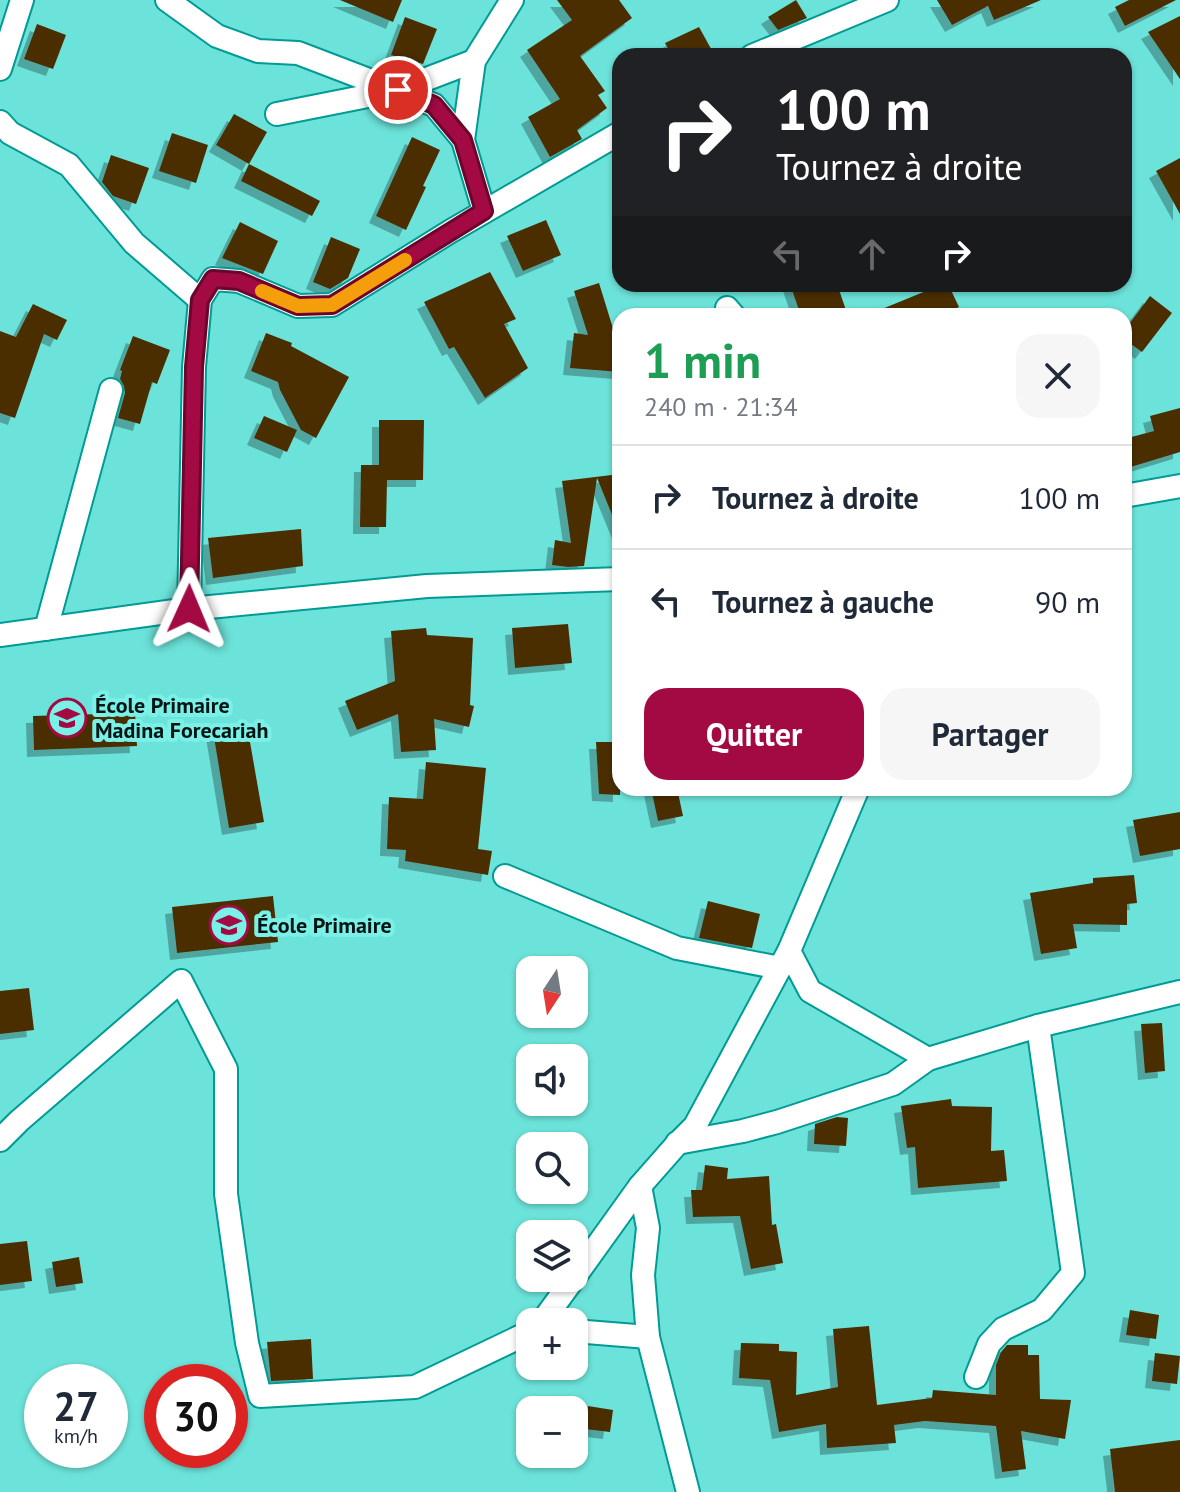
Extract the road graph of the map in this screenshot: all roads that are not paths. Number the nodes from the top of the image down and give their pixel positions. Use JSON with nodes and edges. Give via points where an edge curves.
{"nodes":[{"id":1,"x":22,"y":0,"type":"edge"},
{"id":2,"x":167,"y":0,"type":"edge"},
{"id":3,"x":512,"y":0,"type":"edge"},
{"id":4,"x":887,"y":0,"type":"edge"},
{"id":5,"x":771,"y":48,"type":"edge"},
{"id":6,"x":474,"y":61,"type":"junction"},
{"id":7,"x":0,"y":69,"type":"edge"},
{"id":8,"x":398,"y":90,"type":"junction"},
{"id":9,"x":277,"y":114,"type":"dead end"},
{"id":10,"x":0,"y":122,"type":"edge"},
{"id":11,"x":612,"y":138,"type":"edge"},
{"id":12,"x":463,"y":140,"type":"junction"},
{"id":13,"x":484,"y":211,"type":"junction"},
{"id":14,"x":200,"y":300,"type":"junction"},
{"id":15,"x":111,"y":390,"type":"dead end"},
{"id":16,"x":1180,"y":486,"type":"edge"},
{"id":17,"x":1132,"y":495,"type":"edge"},
{"id":18,"x":612,"y":579,"type":"edge"},
{"id":19,"x":189,"y":609,"type":"junction"},
{"id":20,"x":46,"y":629,"type":"junction"},
{"id":21,"x":0,"y":635,"type":"edge"},
{"id":22,"x":855,"y":796,"type":"edge"},
{"id":23,"x":505,"y":876,"type":"dead end"},
{"id":24,"x":784,"y":959,"type":"junction"},
{"id":25,"x":1180,"y":992,"type":"edge"},
{"id":26,"x":1038,"y":1026,"type":"junction"},
{"id":27,"x":928,"y":1059,"type":"junction"},
{"id":28,"x":0,"y":1140,"type":"edge"},
{"id":29,"x":677,"y":1144,"type":"junction"},
{"id":30,"x":640,"y":1186,"type":"junction"},
{"id":31,"x":588,"y":1258,"type":"edge"},
{"id":32,"x":588,"y":1332,"type":"edge"},
{"id":33,"x":648,"y":1337,"type":"junction"},
{"id":34,"x":516,"y":1339,"type":"edge"},
{"id":35,"x":976,"y":1377,"type":"dead end"},
{"id":36,"x":688,"y":1492,"type":"edge"}],
"edges":[{"from":1,"to":7,"type":"street"},
{"from":2,"to":8,"type":"street","via":[[217,36],[258,51],[298,53]]},
{"from":3,"to":6,"type":"street"},
{"from":4,"to":5,"type":"street"},
{"from":6,"to":8,"type":"street"},
{"from":6,"to":12,"type":"street"},
{"from":8,"to":9,"type":"street"},
{"from":8,"to":12,"type":"street","via":[[434,105]]},
{"from":10,"to":14,"type":"street","via":[[10,133],[69,165],[134,243]]},
{"from":11,"to":13,"type":"street"},
{"from":12,"to":13,"type":"street"},
{"from":13,"to":14,"type":"street","via":[[332,305],[298,306],[239,281],[213,279]]},
{"from":14,"to":19,"type":"street"},
{"from":15,"to":20,"type":"street"},
{"from":16,"to":17,"type":"street"},
{"from":18,"to":19,"type":"street","via":[[427,586]]},
{"from":19,"to":20,"type":"street"},
{"from":20,"to":21,"type":"street"},
{"from":22,"to":24,"type":"street"},
{"from":23,"to":24,"type":"street","via":[[677,948]]},
{"from":24,"to":27,"type":"street","via":[[810,991]]},
{"from":24,"to":29,"type":"street","via":[[695,1126]]},
{"from":25,"to":26,"type":"street"},
{"from":26,"to":27,"type":"street"},
{"from":26,"to":35,"type":"street","via":[[1073,1273],[1042,1310],[1003,1329],[989,1344]]},
{"from":27,"to":29,"type":"street","via":[[893,1084],[754,1128]]},
{"from":28,"to":34,"type":"street","via":[[181,981],[226,1069],[226,1194],[247,1343],[260,1396],[415,1387]]},
{"from":29,"to":30,"type":"street"},
{"from":30,"to":31,"type":"street"},
{"from":30,"to":33,"type":"street","via":[[648,1228],[643,1275]]},
{"from":32,"to":33,"type":"street"},
{"from":33,"to":36,"type":"street"}]}
